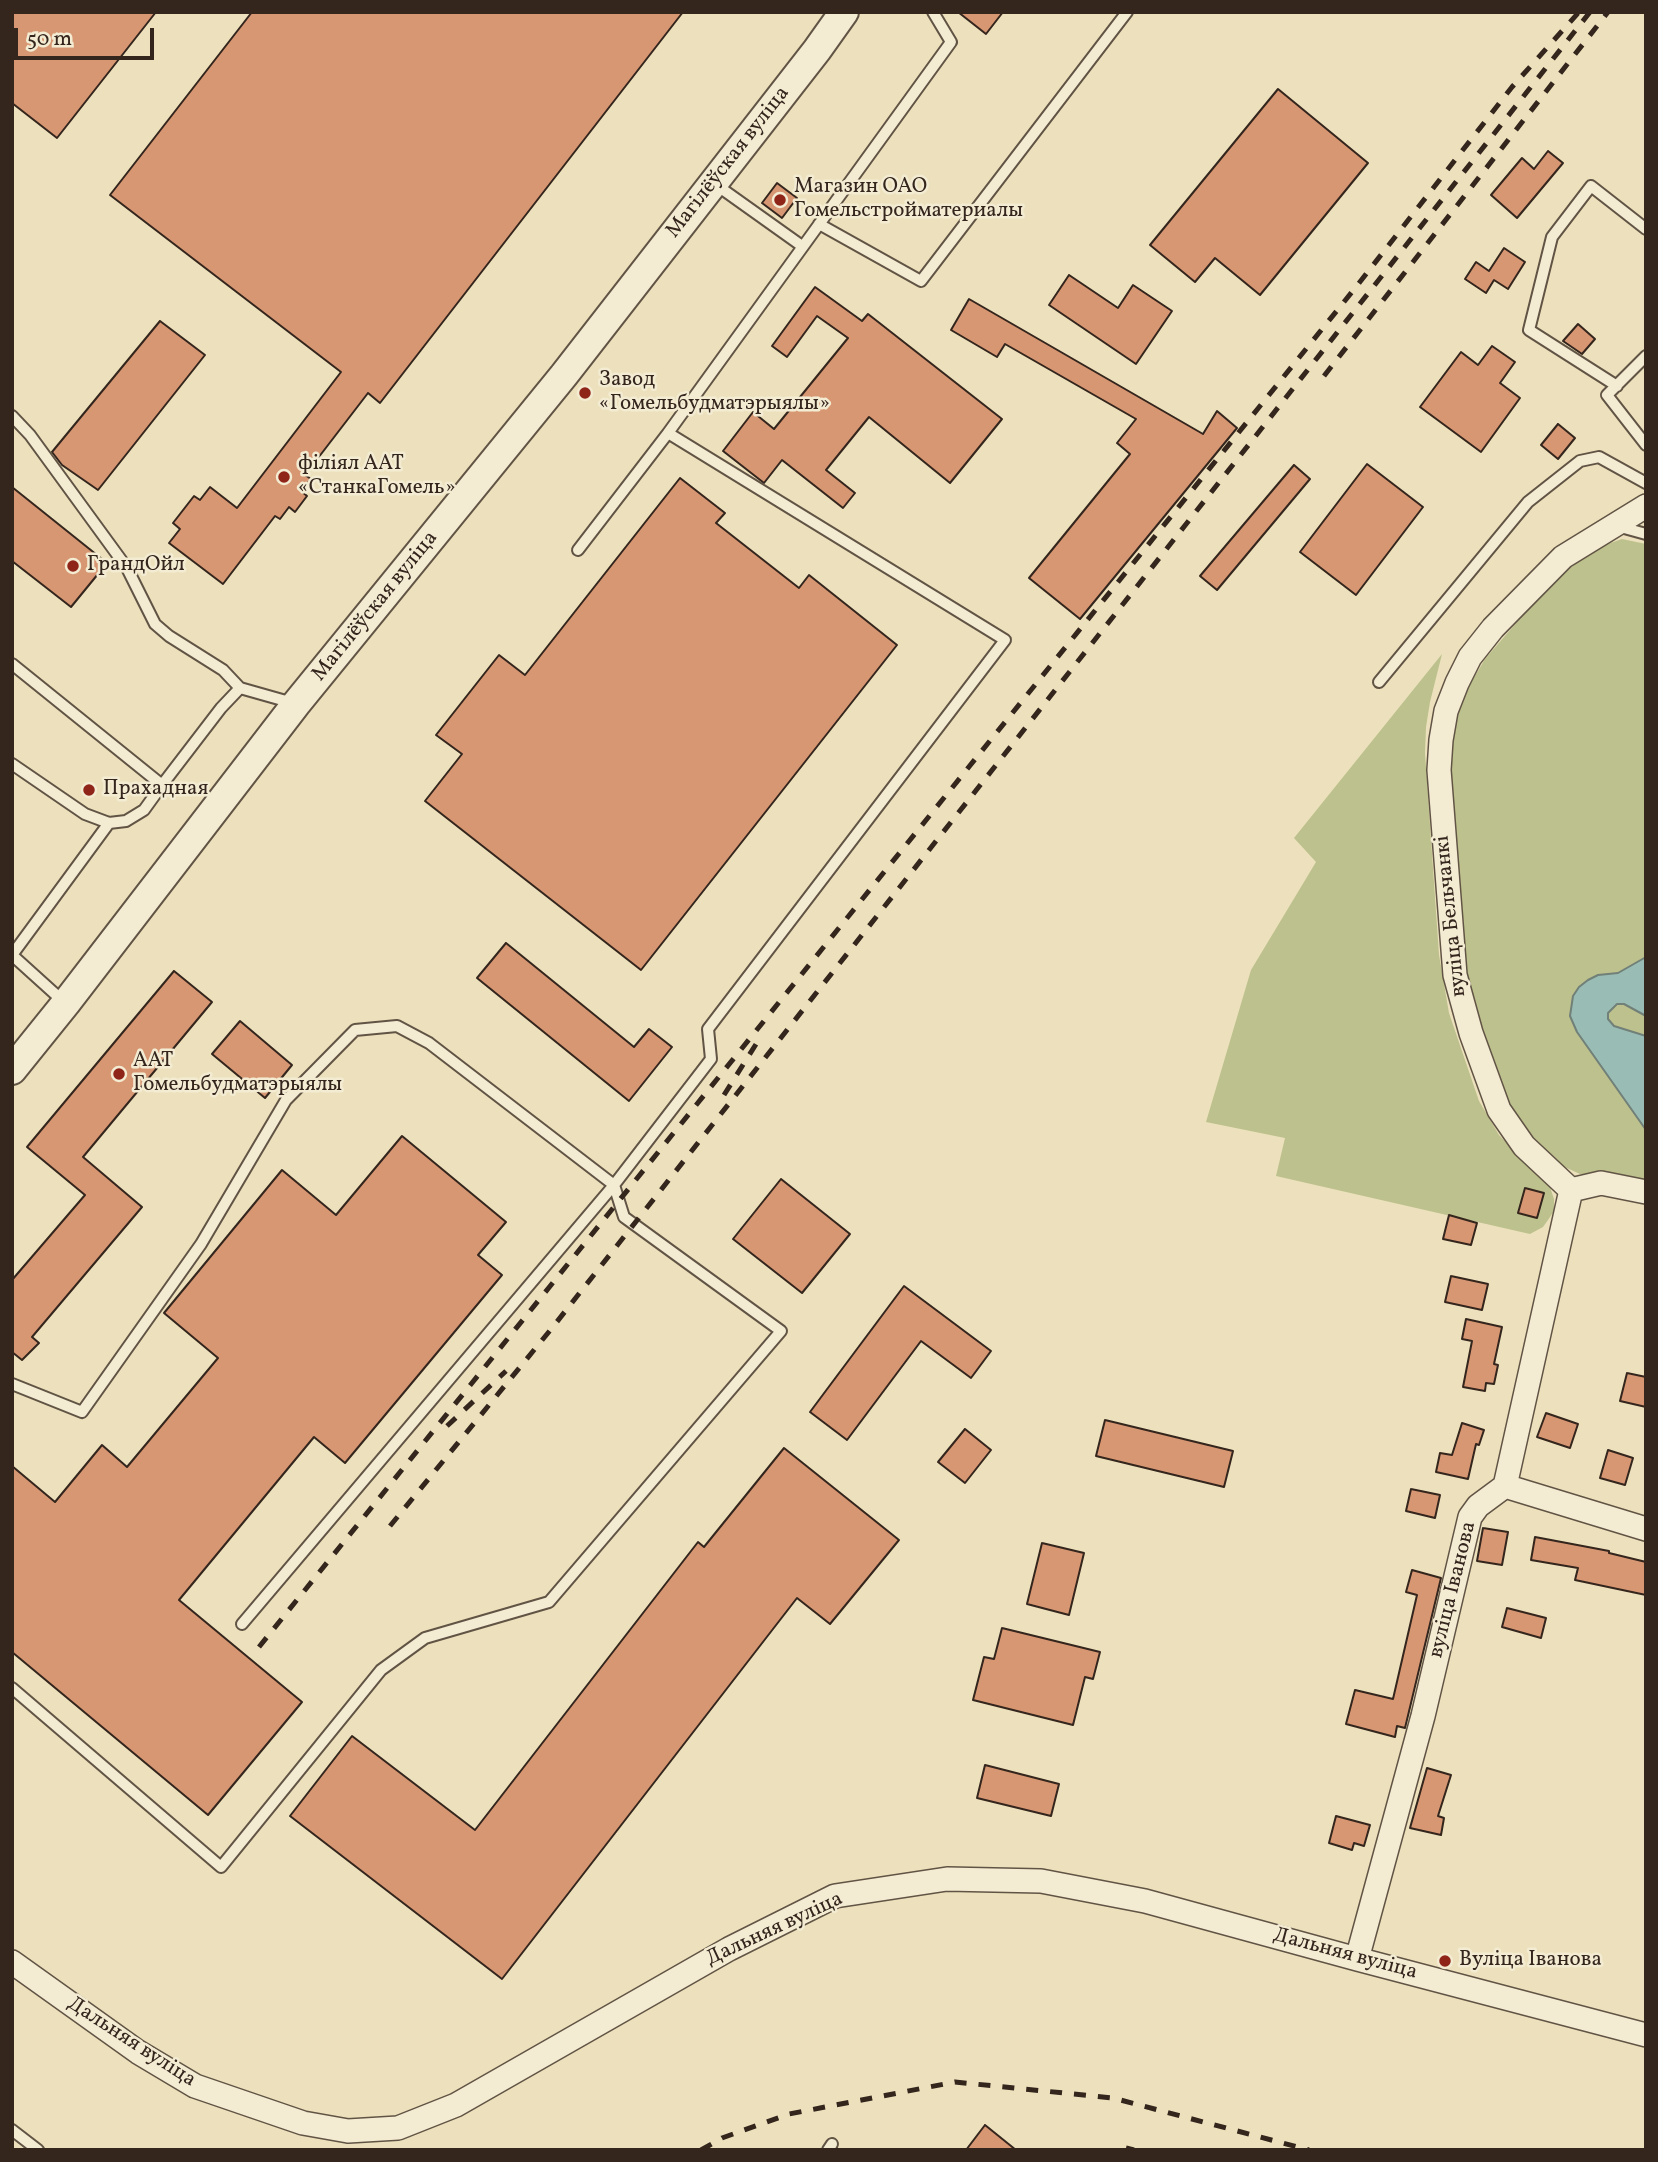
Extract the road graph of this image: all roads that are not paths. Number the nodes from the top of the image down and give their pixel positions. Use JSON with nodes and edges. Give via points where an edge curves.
{"nodes":[{"id":1,"x":844,"y":12,"type":"edge"},
{"id":2,"x":933,"y":12,"type":"edge"},
{"id":3,"x":1127,"y":12,"type":"edge"},
{"id":4,"x":713,"y":182,"type":"junction"},
{"id":5,"x":820,"y":224,"type":"junction"},
{"id":6,"x":1646,"y":229,"type":"edge"},
{"id":7,"x":802,"y":246,"type":"junction"},
{"id":8,"x":1646,"y":356,"type":"edge"},
{"id":9,"x":1617,"y":386,"type":"junction"},
{"id":10,"x":12,"y":416,"type":"edge"},
{"id":11,"x":668,"y":433,"type":"junction"},
{"id":12,"x":1646,"y":445,"type":"edge"},
{"id":13,"x":1646,"y":483,"type":"edge"},
{"id":14,"x":1646,"y":506,"type":"edge"},
{"id":15,"x":1615,"y":526,"type":"junction"},
{"id":16,"x":1646,"y":534,"type":"edge"},
{"id":17,"x":578,"y":550,"type":"dead end"},
{"id":18,"x":12,"y":664,"type":"edge"},
{"id":19,"x":1379,"y":682,"type":"dead end"},
{"id":20,"x":240,"y":688,"type":"junction"},
{"id":21,"x":296,"y":704,"type":"junction"},
{"id":22,"x":12,"y":764,"type":"edge"},
{"id":23,"x":162,"y":785,"type":"junction"},
{"id":24,"x":109,"y":823,"type":"junction"},
{"id":25,"x":12,"y":955,"type":"edge"},
{"id":26,"x":66,"y":1003,"type":"junction"},
{"id":27,"x":12,"y":1070,"type":"edge"},
{"id":28,"x":614,"y":1185,"type":"junction"},
{"id":29,"x":1571,"y":1190,"type":"junction"},
{"id":30,"x":1646,"y":1192,"type":"edge"},
{"id":31,"x":12,"y":1384,"type":"edge"},
{"id":32,"x":1505,"y":1486,"type":"junction"},
{"id":33,"x":1646,"y":1529,"type":"edge"},
{"id":34,"x":242,"y":1623,"type":"dead end"},
{"id":35,"x":12,"y":1688,"type":"edge"},
{"id":36,"x":1357,"y":1959,"type":"junction"},
{"id":37,"x":12,"y":1962,"type":"edge"},
{"id":38,"x":1646,"y":2035,"type":"edge"},
{"id":39,"x":12,"y":2130,"type":"edge"},
{"id":40,"x":38,"y":2150,"type":"edge"}],
"edges":[{"from":1,"to":4,"type":"street","name":"Магілёўская вуліца"},
{"from":2,"to":5,"type":"lane","via":[[951,42]]},
{"from":3,"to":5,"type":"lane","via":[[920,281]]},
{"from":4,"to":7,"type":"lane"},
{"from":4,"to":21,"type":"street","name":"Магілёўская вуліца","via":[[564,375]]},
{"from":5,"to":7,"type":"lane"},
{"from":6,"to":9,"type":"lane","via":[[1591,186],[1552,237],[1529,330]]},
{"from":7,"to":11,"type":"lane"},
{"from":8,"to":9,"type":"lane"},
{"from":9,"to":12,"type":"lane","via":[[1607,395]]},
{"from":10,"to":20,"type":"lane","via":[[127,568],[156,624],[223,670]]},
{"from":11,"to":17,"type":"lane"},
{"from":11,"to":28,"type":"lane","via":[[1005,640],[708,1029],[711,1059]]},
{"from":13,"to":19,"type":"lane","via":[[1599,457],[1580,461],[1528,502]]},
{"from":14,"to":15,"type":"street","name":"вуліца Бельчанкі"},
{"from":15,"to":16,"type":"lane"},
{"from":15,"to":29,"type":"street","name":"вуліца Бельчанкі","via":[[1563,557],[1493,628],[1457,682],[1441,740],[1441,803],[1455,975],[1471,1033],[1499,1110],[1524,1146]]},
{"from":18,"to":23,"type":"lane"},
{"from":20,"to":21,"type":"lane"},
{"from":20,"to":23,"type":"lane"},
{"from":21,"to":26,"type":"street","name":"Магілёўская вуліца"},
{"from":22,"to":24,"type":"lane","via":[[85,814]]},
{"from":23,"to":24,"type":"lane","via":[[144,810],[126,821]]},
{"from":24,"to":25,"type":"lane"},
{"from":25,"to":26,"type":"lane"},
{"from":26,"to":27,"type":"street","name":"Магілёўская вуліца"},
{"from":28,"to":31,"type":"lane","via":[[429,1043],[397,1026],[355,1030],[286,1100],[201,1244],[82,1412]]},
{"from":28,"to":34,"type":"lane"},
{"from":28,"to":35,"type":"lane","via":[[624,1217],[781,1331],[549,1602],[425,1638],[381,1670],[221,1867]]},
{"from":29,"to":30,"type":"street","via":[[1601,1183]]},
{"from":29,"to":32,"type":"street"},
{"from":32,"to":33,"type":"street"},
{"from":32,"to":36,"type":"street","name":"вуліца Іванова","via":[[1470,1517],[1423,1716]]},
{"from":36,"to":37,"type":"street","name":"Дальняя вуліца","via":[[1145,1901],[1041,1881],[947,1879],[835,1896],[729,1949],[456,2105],[398,2128],[348,2131],[303,2123],[195,2086],[138,2052]]},
{"from":36,"to":38,"type":"street","name":"Дальняя вуліца"},
{"from":39,"to":40,"type":"lane"}]}
